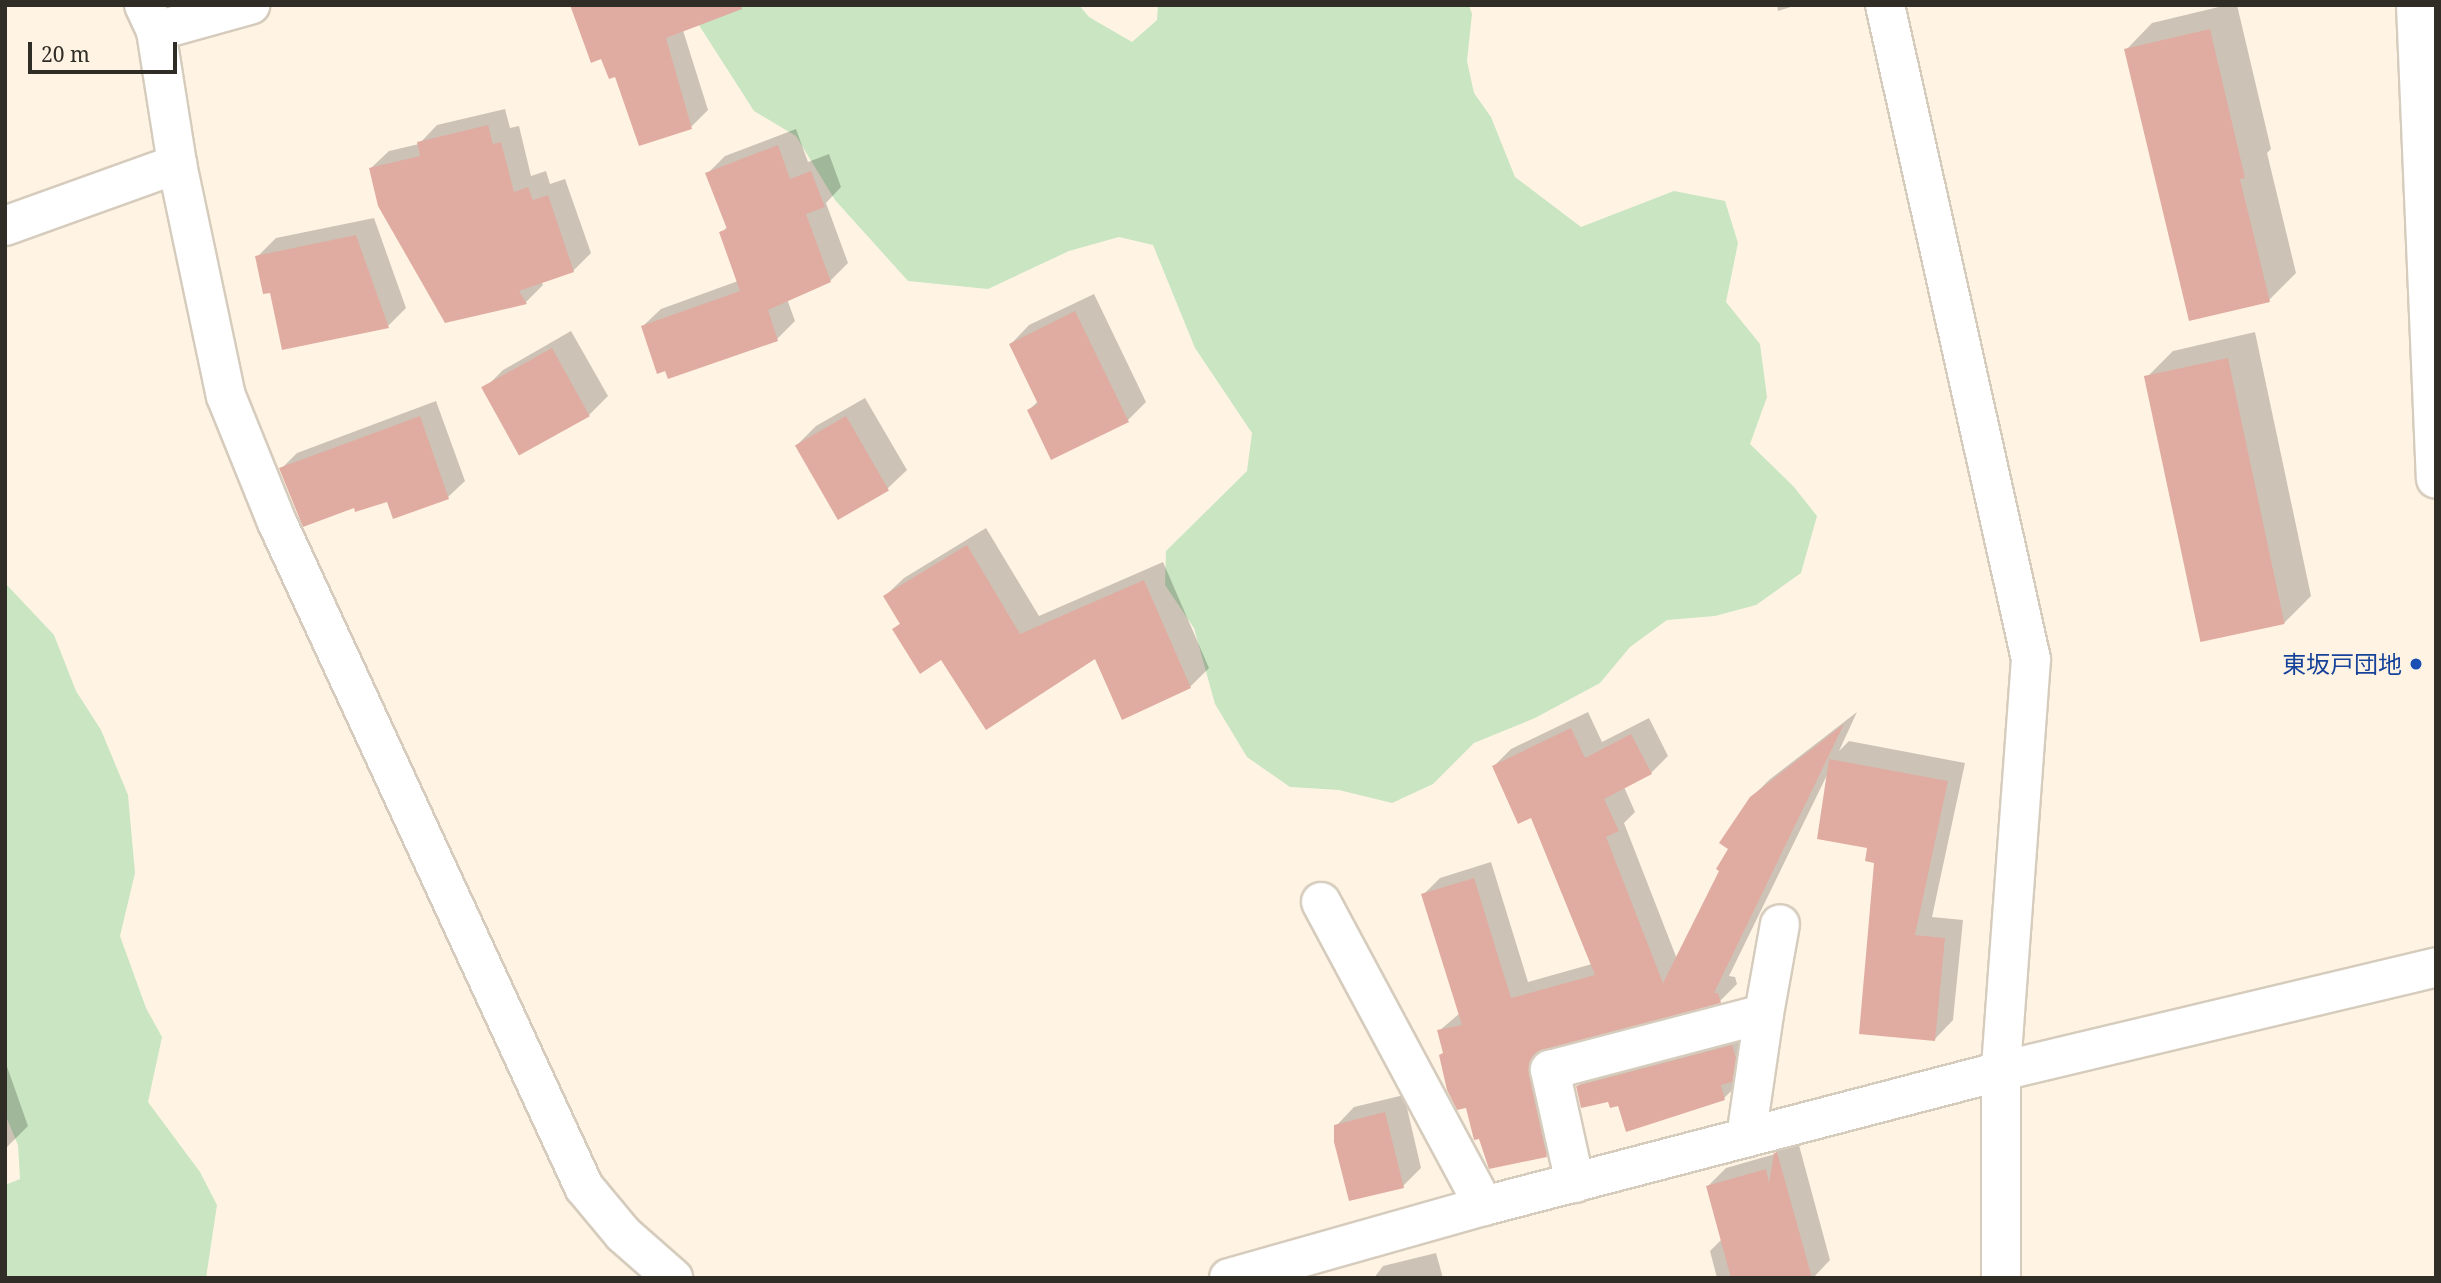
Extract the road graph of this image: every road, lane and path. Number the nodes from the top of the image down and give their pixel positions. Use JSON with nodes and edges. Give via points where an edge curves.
{"nodes":[{"id":1,"x":250,"y":5,"type":"edge"},
{"id":2,"x":1885,"y":5,"type":"edge"},
{"id":3,"x":2416,"y":5,"type":"edge"},
{"id":4,"x":150,"y":18,"type":"edge"},
{"id":5,"x":177,"y":164,"type":"junction"},
{"id":6,"x":5,"y":226,"type":"edge"},
{"id":7,"x":2436,"y":479,"type":"edge"},
{"id":8,"x":1321,"y":902,"type":"dead end"},
{"id":9,"x":1780,"y":923,"type":"dead end"},
{"id":10,"x":2436,"y":967,"type":"edge"},
{"id":11,"x":1764,"y":1014,"type":"junction"},
{"id":12,"x":2001,"y":1071,"type":"junction"},
{"id":13,"x":1746,"y":1138,"type":"junction"},
{"id":14,"x":1575,"y":1183,"type":"junction"},
{"id":15,"x":1484,"y":1206,"type":"junction"},
{"id":16,"x":673,"y":1278,"type":"edge"},
{"id":17,"x":1229,"y":1278,"type":"edge"},
{"id":18,"x":2001,"y":1278,"type":"edge"}],
"edges":[{"from":1,"to":4,"type":"street"},
{"from":2,"to":12,"type":"street","via":[[2031,659]]},
{"from":3,"to":7,"type":"street"},
{"from":4,"to":5,"type":"street"},
{"from":5,"to":6,"type":"street"},
{"from":5,"to":16,"type":"street","via":[[226,396],[276,520],[584,1186],[623,1234]]},
{"from":8,"to":15,"type":"street"},
{"from":9,"to":11,"type":"street"},
{"from":10,"to":12,"type":"street"},
{"from":11,"to":13,"type":"street"},
{"from":11,"to":14,"type":"street","via":[[1550,1070]]},
{"from":12,"to":13,"type":"street"},
{"from":12,"to":18,"type":"street"},
{"from":13,"to":14,"type":"street"},
{"from":14,"to":15,"type":"street"},
{"from":15,"to":17,"type":"street"}]}
